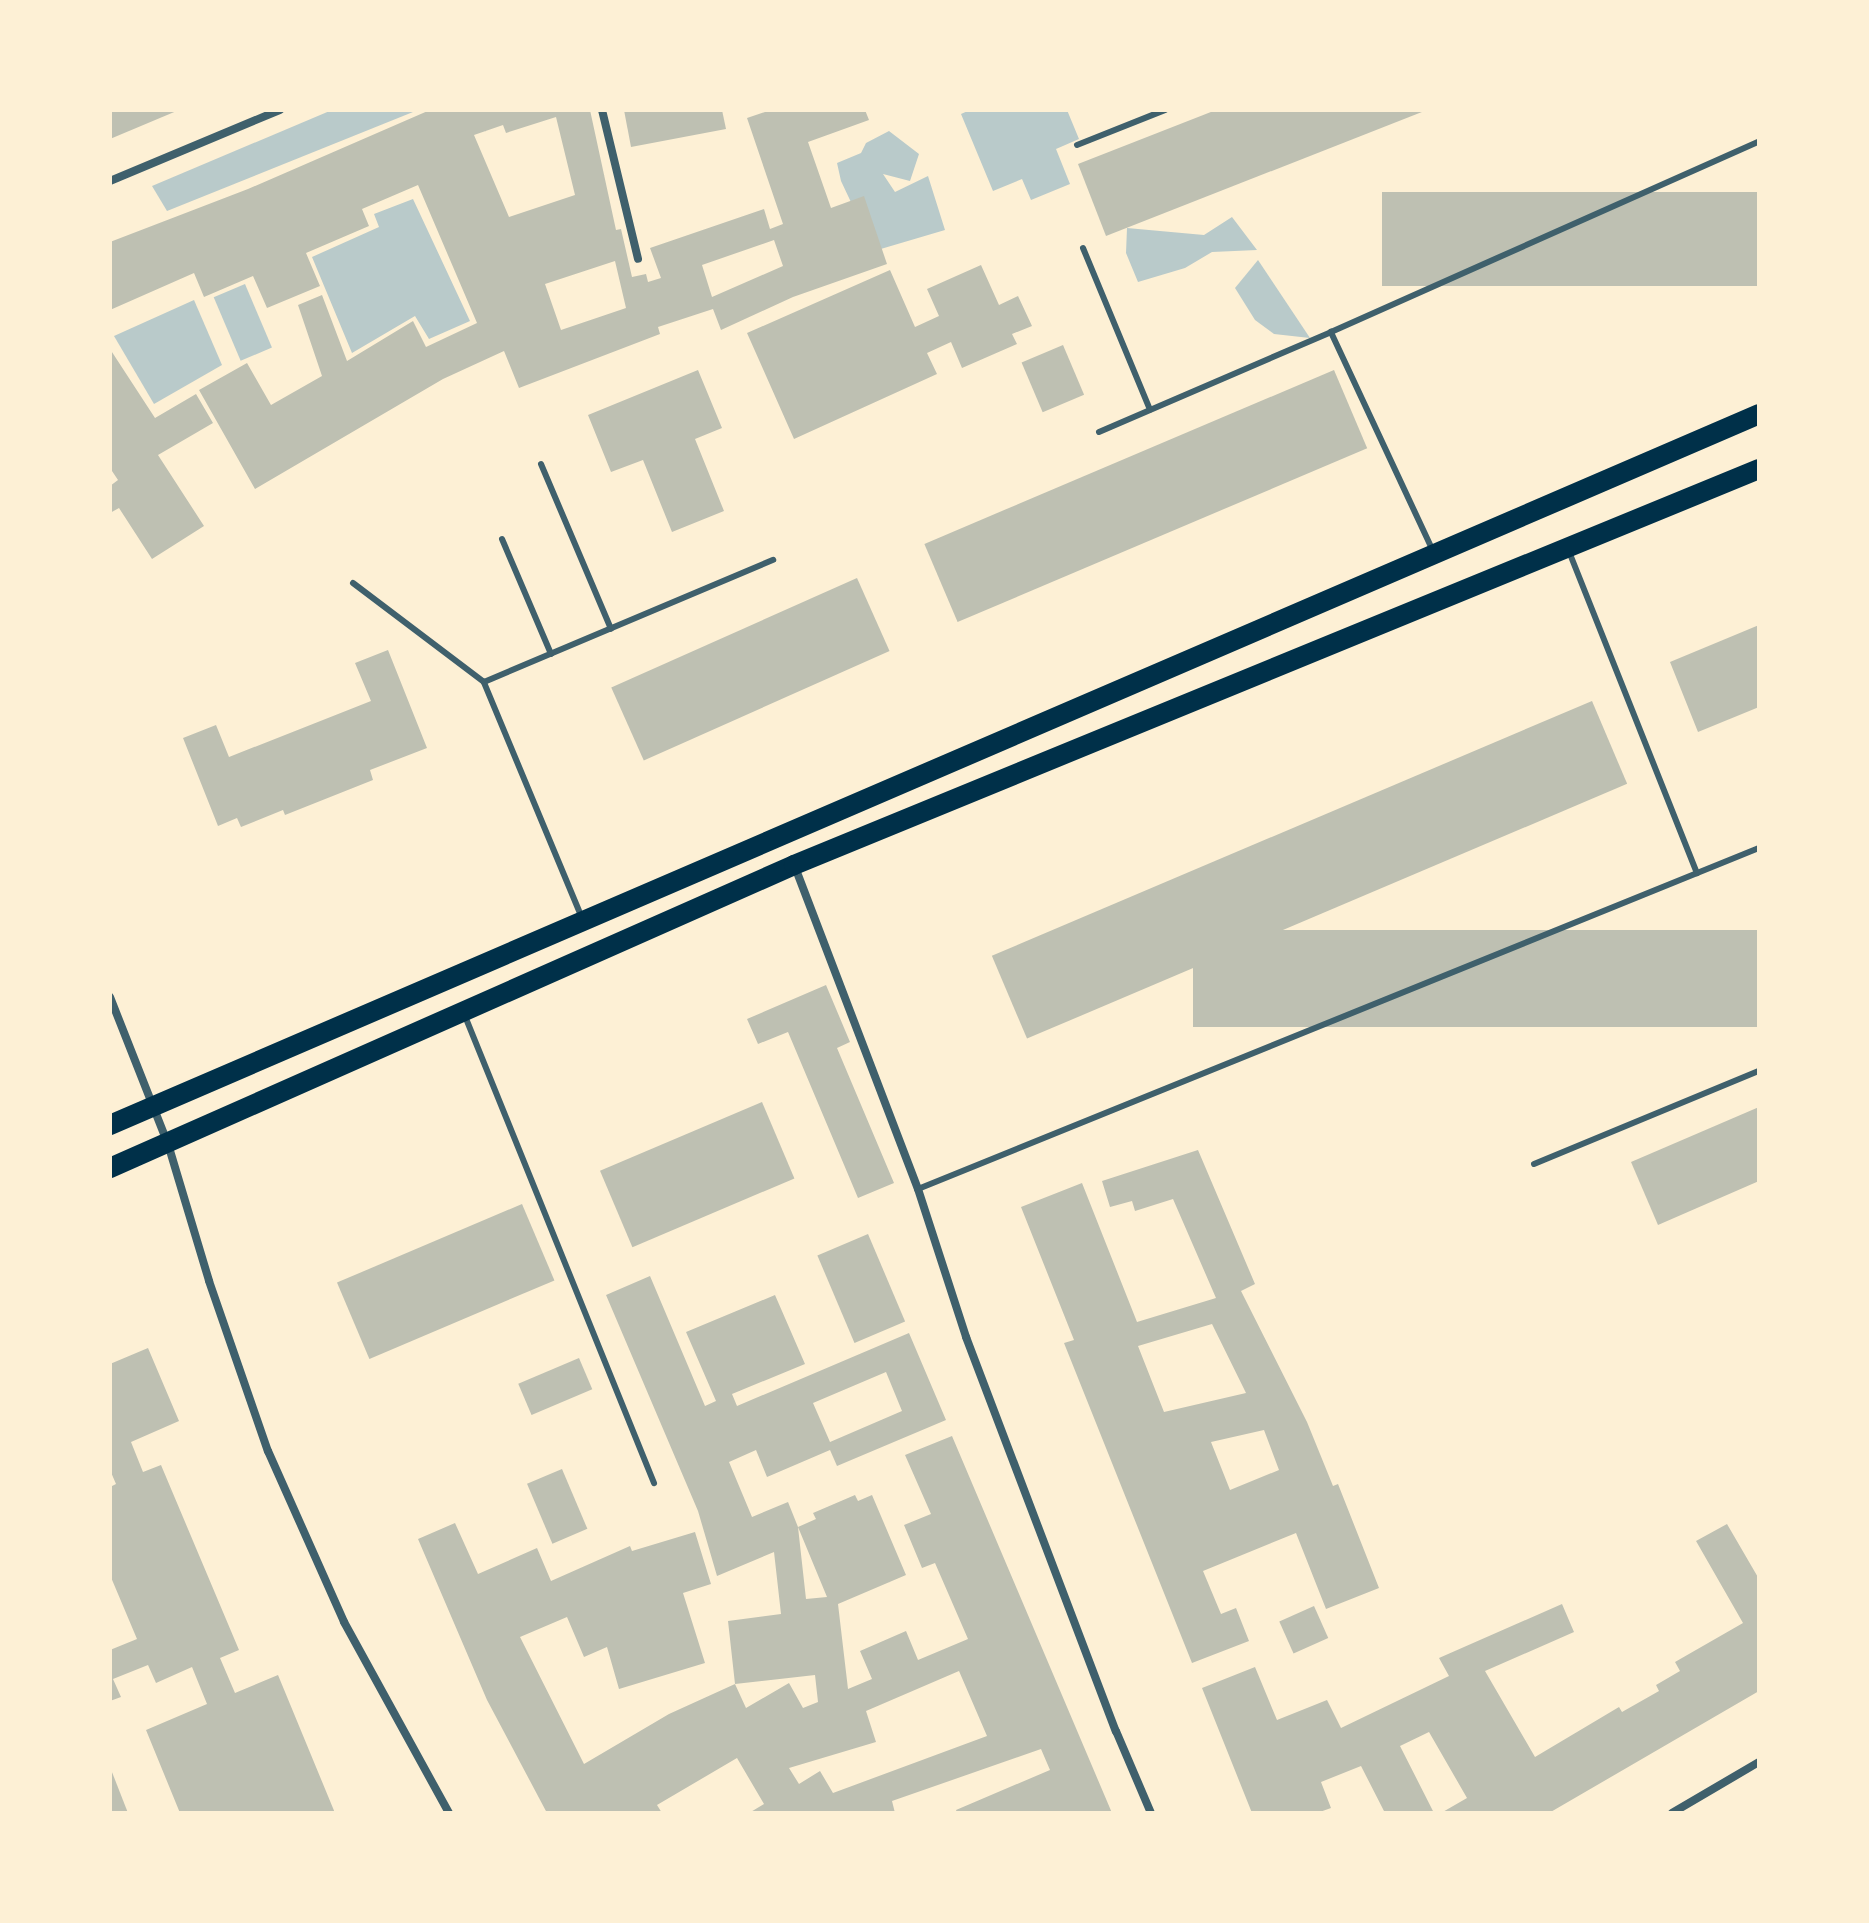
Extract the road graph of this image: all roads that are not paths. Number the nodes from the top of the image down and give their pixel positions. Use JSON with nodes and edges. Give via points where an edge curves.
{"nodes":[{"id":1,"x":280,"y":110,"type":"edge"},
{"id":2,"x":602,"y":110,"type":"edge"},
{"id":3,"x":1165,"y":110,"type":"edge"},
{"id":4,"x":1759,"y":141,"type":"edge"},
{"id":5,"x":1077,"y":145,"type":"dead end"},
{"id":6,"x":110,"y":181,"type":"edge"},
{"id":7,"x":1083,"y":248,"type":"dead end"},
{"id":8,"x":638,"y":259,"type":"dead end"},
{"id":9,"x":1331,"y":332,"type":"junction"},
{"id":10,"x":1150,"y":410,"type":"junction"},
{"id":11,"x":1759,"y":414,"type":"edge"},
{"id":12,"x":1099,"y":432,"type":"dead end"},
{"id":13,"x":541,"y":464,"type":"dead end"},
{"id":14,"x":1759,"y":469,"type":"edge"},
{"id":15,"x":502,"y":539,"type":"dead end"},
{"id":16,"x":1568,"y":548,"type":"junction"},
{"id":17,"x":1435,"y":554,"type":"junction"},
{"id":18,"x":773,"y":560,"type":"dead end"},
{"id":19,"x":353,"y":583,"type":"dead end"},
{"id":20,"x":611,"y":629,"type":"junction"},
{"id":21,"x":551,"y":654,"type":"junction"},
{"id":22,"x":484,"y":682,"type":"junction"},
{"id":23,"x":1759,"y":848,"type":"edge"},
{"id":24,"x":794,"y":865,"type":"junction"},
{"id":25,"x":1697,"y":873,"type":"junction"},
{"id":26,"x":584,"y":921,"type":"junction"},
{"id":27,"x":110,"y":997,"type":"edge"},
{"id":28,"x":463,"y":1012,"type":"junction"},
{"id":29,"x":1759,"y":1071,"type":"edge"},
{"id":30,"x":154,"y":1107,"type":"junction"},
{"id":31,"x":110,"y":1125,"type":"edge"},
{"id":32,"x":168,"y":1144,"type":"junction"},
{"id":33,"x":1534,"y":1164,"type":"dead end"},
{"id":34,"x":110,"y":1168,"type":"edge"},
{"id":35,"x":918,"y":1189,"type":"junction"},
{"id":36,"x":654,"y":1483,"type":"dead end"},
{"id":37,"x":1759,"y":1762,"type":"edge"},
{"id":38,"x":449,"y":1813,"type":"edge"},
{"id":39,"x":1151,"y":1813,"type":"edge"},
{"id":40,"x":1672,"y":1813,"type":"edge"}],
"edges":[{"from":1,"to":6,"type":"street"},
{"from":2,"to":8,"type":"street"},
{"from":3,"to":5,"type":"lane"},
{"from":4,"to":9,"type":"lane"},
{"from":7,"to":10,"type":"lane"},
{"from":9,"to":10,"type":"lane"},
{"from":9,"to":17,"type":"lane"},
{"from":10,"to":12,"type":"lane"},
{"from":11,"to":17,"type":"main road"},
{"from":13,"to":20,"type":"lane"},
{"from":14,"to":16,"type":"main road"},
{"from":15,"to":21,"type":"lane"},
{"from":16,"to":24,"type":"main road"},
{"from":16,"to":25,"type":"lane"},
{"from":17,"to":26,"type":"main road"},
{"from":18,"to":20,"type":"lane"},
{"from":19,"to":22,"type":"lane"},
{"from":20,"to":21,"type":"lane"},
{"from":21,"to":22,"type":"lane"},
{"from":22,"to":26,"type":"lane"},
{"from":23,"to":25,"type":"lane"},
{"from":24,"to":28,"type":"main road"},
{"from":24,"to":35,"type":"street"},
{"from":25,"to":35,"type":"lane"},
{"from":26,"to":30,"type":"main road"},
{"from":27,"to":30,"type":"street"},
{"from":28,"to":32,"type":"main road"},
{"from":28,"to":36,"type":"lane"},
{"from":29,"to":33,"type":"lane"},
{"from":30,"to":31,"type":"main road"},
{"from":30,"to":32,"type":"street"},
{"from":32,"to":34,"type":"main road"},
{"from":32,"to":38,"type":"street","via":[[268,1451],[344,1622]]},
{"from":35,"to":39,"type":"street","via":[[966,1337]]},
{"from":37,"to":40,"type":"street"}]}
